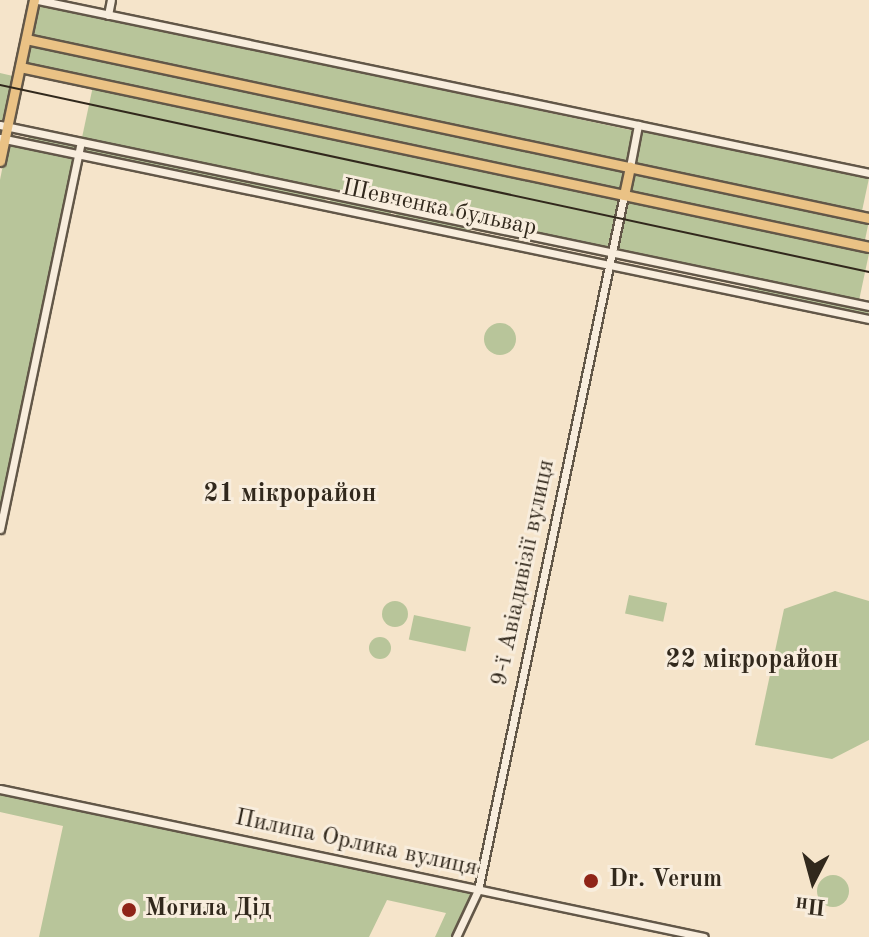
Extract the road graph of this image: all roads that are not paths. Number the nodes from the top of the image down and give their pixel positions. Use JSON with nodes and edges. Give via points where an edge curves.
{"nodes":[{"id":1,"x":36,"y":0,"type":"edge"},
{"id":2,"x":111,"y":0,"type":"edge"},
{"id":3,"x":108,"y":15,"type":"junction"},
{"id":4,"x":26,"y":39,"type":"junction"},
{"id":5,"x":20,"y":67,"type":"junction"},
{"id":6,"x":638,"y":125,"type":"junction"},
{"id":7,"x":4,"y":126,"type":"edge"},
{"id":8,"x":2,"y":139,"type":"edge"},
{"id":9,"x":81,"y":142,"type":"junction"},
{"id":10,"x":79,"y":155,"type":"junction"},
{"id":11,"x":0,"y":161,"type":"edge"},
{"id":12,"x":630,"y":167,"type":"junction"},
{"id":13,"x":869,"y":173,"type":"edge"},
{"id":14,"x":624,"y":195,"type":"junction"},
{"id":15,"x":869,"y":218,"type":"edge"},
{"id":16,"x":475,"y":223,"type":"junction"},
{"id":17,"x":472,"y":236,"type":"junction"},
{"id":18,"x":869,"y":247,"type":"edge"},
{"id":19,"x":612,"y":251,"type":"junction"},
{"id":20,"x":609,"y":264,"type":"junction"},
{"id":21,"x":748,"y":280,"type":"junction"},
{"id":22,"x":745,"y":293,"type":"junction"},
{"id":23,"x":869,"y":306,"type":"edge"},
{"id":24,"x":869,"y":319,"type":"edge"},
{"id":25,"x":0,"y":529,"type":"edge"},
{"id":26,"x":0,"y":789,"type":"edge"},
{"id":27,"x":478,"y":890,"type":"junction"},
{"id":28,"x":456,"y":937,"type":"edge"},
{"id":29,"x":704,"y":937,"type":"edge"}],
"edges":[{"from":1,"to":3,"type":"street"},
{"from":1,"to":4,"type":"main road"},
{"from":2,"to":3,"type":"street"},
{"from":3,"to":6,"type":"street"},
{"from":4,"to":5,"type":"main road"},
{"from":4,"to":12,"type":"main road"},
{"from":5,"to":7,"type":"main road"},
{"from":5,"to":14,"type":"main road"},
{"from":6,"to":12,"type":"street"},
{"from":6,"to":13,"type":"street"},
{"from":7,"to":8,"type":"main road"},
{"from":7,"to":9,"type":"street","name":"Шевченка бульвар"},
{"from":8,"to":10,"type":"street","name":"Шевченка бульвар"},
{"from":8,"to":11,"type":"main road"},
{"from":9,"to":10,"type":"street"},
{"from":9,"to":16,"type":"street","name":"Шевченка бульвар"},
{"from":10,"to":17,"type":"street","name":"Шевченка бульвар"},
{"from":10,"to":25,"type":"street"},
{"from":12,"to":14,"type":"main road"},
{"from":12,"to":15,"type":"main road"},
{"from":14,"to":18,"type":"main road"},
{"from":14,"to":19,"type":"street","name":"9-ї Авіадивізії вулиця"},
{"from":16,"to":17,"type":"street"},
{"from":16,"to":19,"type":"street","name":"Шевченка бульвар"},
{"from":17,"to":20,"type":"street","name":"Шевченка бульвар"},
{"from":19,"to":20,"type":"street","name":"9-ї Авіадивізії вулиця"},
{"from":19,"to":21,"type":"street","name":"Шевченка бульвар"},
{"from":20,"to":22,"type":"street","name":"Шевченка бульвар"},
{"from":20,"to":27,"type":"street","name":"9-ї Авіадивізії вулиця"},
{"from":21,"to":22,"type":"street"},
{"from":21,"to":23,"type":"street","name":"Шевченка бульвар"},
{"from":22,"to":24,"type":"street","name":"Шевченка бульвар"},
{"from":26,"to":27,"type":"street","name":"Пилипа Орлика вулиця"},
{"from":27,"to":28,"type":"street","name":"9-ї Авіадивізії вулиця"},
{"from":27,"to":29,"type":"street","name":"Пилипа Орлика вулиця"}]}
